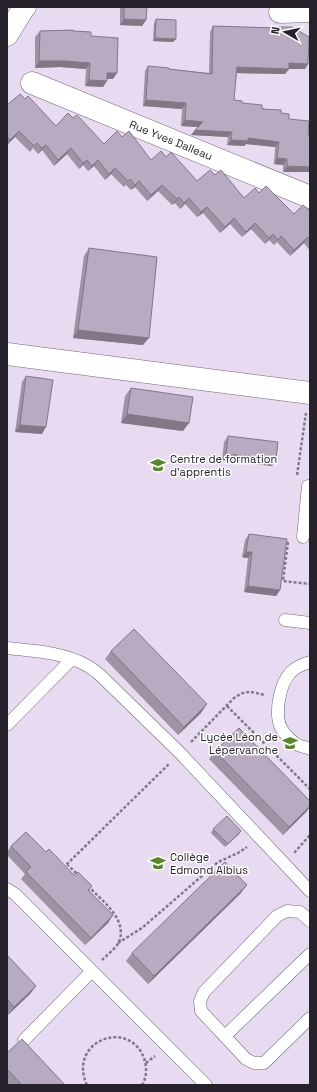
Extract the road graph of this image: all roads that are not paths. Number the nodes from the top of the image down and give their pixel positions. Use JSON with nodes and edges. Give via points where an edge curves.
{"nodes":[{"id":1,"x":26,"y":7,"type":"edge"},
{"id":2,"x":310,"y":11,"type":"edge"},
{"id":3,"x":280,"y":12,"type":"dead end"},
{"id":4,"x":7,"y":36,"type":"edge"},
{"id":5,"x":32,"y":83,"type":"dead end"},
{"id":6,"x":310,"y":196,"type":"edge"},
{"id":7,"x":7,"y":354,"type":"edge"},
{"id":8,"x":310,"y":393,"type":"edge"},
{"id":9,"x":310,"y":486,"type":"edge"},
{"id":10,"x":303,"y":537,"type":"dead end"},
{"id":11,"x":285,"y":620,"type":"dead end"},
{"id":12,"x":310,"y":623,"type":"edge"},
{"id":13,"x":7,"y":648,"type":"edge"},
{"id":14,"x":72,"y":659,"type":"junction"},
{"id":15,"x":310,"y":662,"type":"edge"},
{"id":16,"x":7,"y":725,"type":"edge"},
{"id":17,"x":310,"y":748,"type":"edge"},
{"id":18,"x":309,"y":887,"type":"edge"},
{"id":19,"x":7,"y":889,"type":"edge"},
{"id":20,"x":310,"y":921,"type":"edge"},
{"id":21,"x":310,"y":954,"type":"edge"},
{"id":22,"x":92,"y":970,"type":"junction"},
{"id":23,"x":309,"y":1020,"type":"edge"},
{"id":24,"x":225,"y":1036,"type":"junction"},
{"id":25,"x":24,"y":1040,"type":"edge"},
{"id":26,"x":206,"y":1085,"type":"edge"}],
"edges":[{"from":1,"to":4,"type":"street"},
{"from":2,"to":3,"type":"street"},
{"from":5,"to":6,"type":"street","name":"Rue Yves Dalleau"},
{"from":7,"to":8,"type":"street"},
{"from":9,"to":10,"type":"lane"},
{"from":11,"to":12,"type":"lane"},
{"from":13,"to":14,"type":"lane","via":[[56,654]]},
{"from":14,"to":16,"type":"lane"},
{"from":14,"to":18,"type":"lane","via":[[87,665],[99,674],[180,753]]},
{"from":15,"to":17,"type":"lane","via":[[291,671],[285,680],[279,698],[278,716],[281,728],[288,738],[298,745]]},
{"from":19,"to":22,"type":"lane"},
{"from":20,"to":24,"type":"lane","via":[[300,912],[288,911],[277,916],[204,992],[200,1000],[202,1011]]},
{"from":21,"to":24,"type":"lane"},
{"from":22,"to":25,"type":"lane"},
{"from":22,"to":26,"type":"lane"},
{"from":23,"to":24,"type":"lane","via":[[264,1063],[254,1063],[246,1059]]}]}
